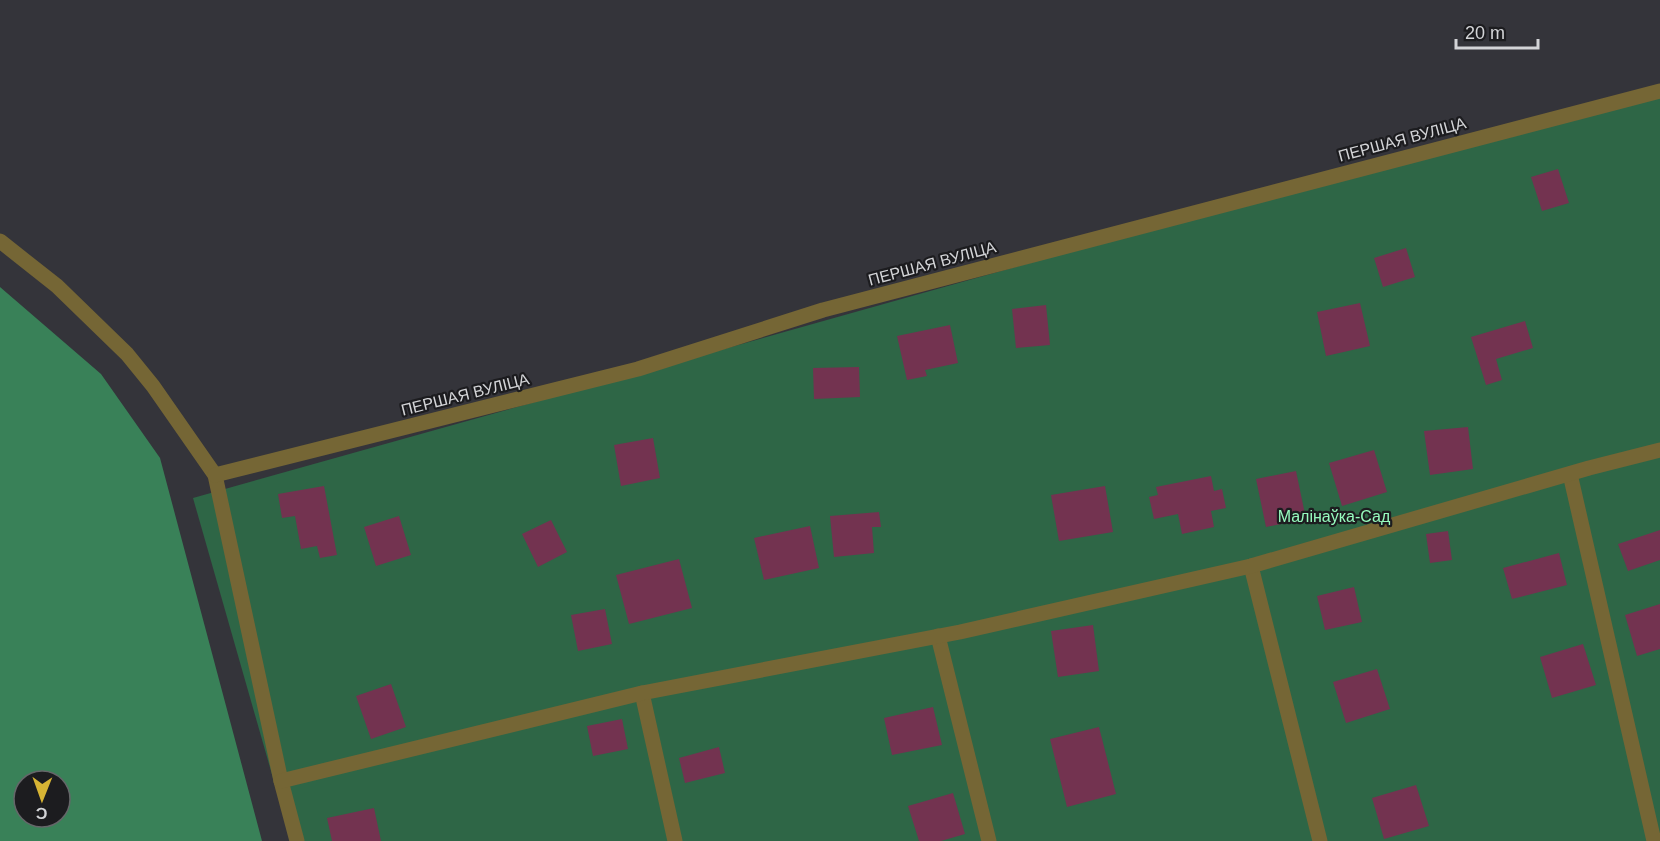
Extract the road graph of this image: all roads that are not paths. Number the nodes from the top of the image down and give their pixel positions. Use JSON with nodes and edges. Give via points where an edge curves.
{"nodes":[{"id":1,"x":1660,"y":90,"type":"edge"},
{"id":2,"x":0,"y":241,"type":"edge"},
{"id":3,"x":1660,"y":450,"type":"edge"},
{"id":4,"x":1570,"y":474,"type":"junction"},
{"id":5,"x":215,"y":475,"type":"junction"},
{"id":6,"x":1251,"y":566,"type":"junction"},
{"id":7,"x":938,"y":636,"type":"junction"},
{"id":8,"x":642,"y":693,"type":"junction"},
{"id":9,"x":281,"y":781,"type":"junction"},
{"id":10,"x":297,"y":841,"type":"edge"},
{"id":11,"x":675,"y":841,"type":"edge"},
{"id":12,"x":989,"y":841,"type":"edge"},
{"id":13,"x":1320,"y":841,"type":"edge"},
{"id":14,"x":1654,"y":841,"type":"edge"}],
"edges":[{"from":1,"to":5,"type":"street","name":"ПЕРШАЯ ВУЛІЦА","via":[[823,310],[638,369]]},
{"from":2,"to":5,"type":"street","via":[[57,286],[127,354]]},
{"from":3,"to":4,"type":"street"},
{"from":4,"to":6,"type":"street"},
{"from":4,"to":14,"type":"street"},
{"from":5,"to":9,"type":"street"},
{"from":6,"to":7,"type":"street"},
{"from":6,"to":13,"type":"street"},
{"from":7,"to":8,"type":"street"},
{"from":7,"to":12,"type":"street"},
{"from":8,"to":9,"type":"street"},
{"from":8,"to":11,"type":"street"},
{"from":9,"to":10,"type":"street"}]}
